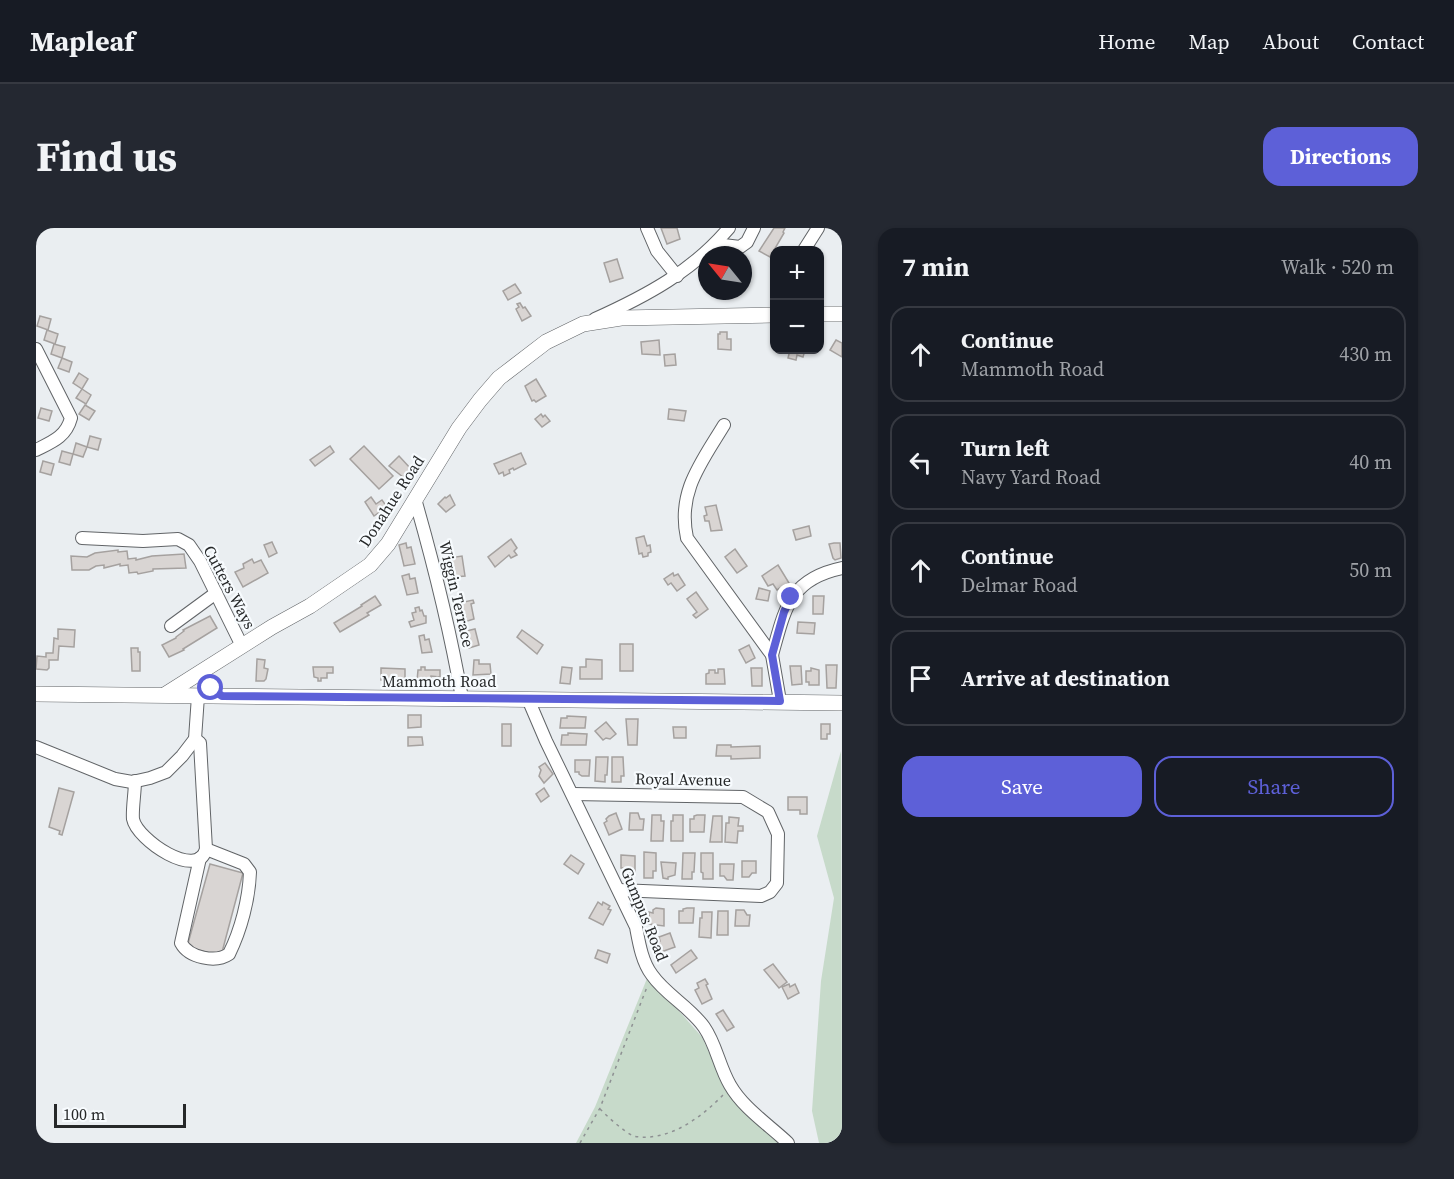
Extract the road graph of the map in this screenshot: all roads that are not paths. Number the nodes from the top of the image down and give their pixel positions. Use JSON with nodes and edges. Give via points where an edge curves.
{"nodes":[{"id":1,"x":647,"y":228,"type":"edge"},
{"id":2,"x":729,"y":228,"type":"edge"},
{"id":3,"x":754,"y":228,"type":"edge"},
{"id":4,"x":818,"y":228,"type":"edge"},
{"id":5,"x":715,"y":244,"type":"junction"},
{"id":6,"x":807,"y":246,"type":"edge"},
{"id":7,"x":676,"y":276,"type":"junction"},
{"id":8,"x":770,"y":313,"type":"edge"},
{"id":9,"x":824,"y":314,"type":"edge"},
{"id":10,"x":842,"y":314,"type":"edge"},
{"id":11,"x":583,"y":324,"type":"junction"},
{"id":12,"x":36,"y":349,"type":"edge"},
{"id":13,"x":724,"y":425,"type":"dead end"},
{"id":14,"x":36,"y":450,"type":"edge"},
{"id":15,"x":415,"y":499,"type":"junction"},
{"id":16,"x":82,"y":538,"type":"dead end"},
{"id":17,"x":842,"y":568,"type":"edge"},
{"id":18,"x":216,"y":593,"type":"junction"},
{"id":19,"x":171,"y":626,"type":"dead end"},
{"id":20,"x":242,"y":646,"type":"junction"},
{"id":21,"x":772,"y":655,"type":"junction"},
{"id":22,"x":204,"y":672,"type":"junction"},
{"id":23,"x":36,"y":694,"type":"edge"},
{"id":24,"x":164,"y":695,"type":"junction"},
{"id":25,"x":198,"y":696,"type":"junction"},
{"id":26,"x":222,"y":696,"type":"junction"},
{"id":27,"x":462,"y":698,"type":"junction"},
{"id":28,"x":528,"y":699,"type":"junction"},
{"id":29,"x":780,"y":701,"type":"junction"},
{"id":30,"x":842,"y":703,"type":"edge"},
{"id":31,"x":195,"y":739,"type":"junction"},
{"id":32,"x":36,"y":747,"type":"edge"},
{"id":33,"x":135,"y":781,"type":"junction"},
{"id":34,"x":573,"y":794,"type":"junction"},
{"id":35,"x":203,"y":853,"type":"junction"},
{"id":36,"x":619,"y":890,"type":"junction"},
{"id":37,"x":788,"y":1143,"type":"edge"}],
"edges":[{"from":1,"to":7,"type":"street","via":[[657,251]]},
{"from":2,"to":5,"type":"street"},
{"from":3,"to":5,"type":"street","via":[[740,247]]},
{"from":4,"to":6,"type":"street"},
{"from":5,"to":7,"type":"street"},
{"from":7,"to":11,"type":"street","via":[[627,305]]},
{"from":8,"to":11,"type":"main road","name":"Donahue Road","via":[[621,318]]},
{"from":9,"to":10,"type":"main road"},
{"from":11,"to":15,"type":"main road","name":"Donahue Road","via":[[546,342],[498,378],[459,428]]},
{"from":12,"to":14,"type":"street","via":[[71,418],[60,438]]},
{"from":13,"to":21,"type":"street","via":[[687,489],[687,538]]},
{"from":15,"to":20,"type":"main road","name":"Donahue Road","via":[[388,544],[370,565]]},
{"from":15,"to":27,"type":"street","name":"Wiggin Terrace","via":[[449,627]]},
{"from":16,"to":18,"type":"street","name":"Cutters Ways","via":[[178,539],[189,545]]},
{"from":17,"to":21,"type":"street","via":[[826,571],[791,597]]},
{"from":18,"to":19,"type":"street"},
{"from":18,"to":20,"type":"street","name":"Cutters Ways"},
{"from":20,"to":22,"type":"main road","name":"Donahue Road"},
{"from":21,"to":29,"type":"street"},
{"from":22,"to":24,"type":"main road","name":"Donahue Road"},
{"from":22,"to":26,"type":"main road","via":[[206,683]]},
{"from":23,"to":24,"type":"main road","name":"Mammoth Road"},
{"from":24,"to":25,"type":"main road","name":"Mammoth Road"},
{"from":25,"to":26,"type":"main road","name":"Mammoth Road"},
{"from":25,"to":31,"type":"street"},
{"from":26,"to":27,"type":"main road","name":"Mammoth Road"},
{"from":27,"to":28,"type":"main road","name":"Mammoth Road"},
{"from":28,"to":29,"type":"main road","name":"Mammoth Road"},
{"from":28,"to":34,"type":"street","name":"Gumpus Road"},
{"from":29,"to":30,"type":"main road","name":"Mammoth Road"},
{"from":31,"to":33,"type":"street","via":[[166,772]]},
{"from":31,"to":35,"type":"street","via":[[200,743]]},
{"from":32,"to":33,"type":"street","via":[[115,779]]},
{"from":33,"to":35,"type":"street","via":[[133,820],[151,843],[186,860]]},
{"from":34,"to":36,"type":"street","name":"Gumpus Road"},
{"from":34,"to":36,"type":"street","name":"Royal Avenue","via":[[743,797],[768,812],[778,834],[777,883],[761,896]]},
{"from":35,"to":35,"type":"street","via":[[244,864],[250,872],[234,944],[229,954],[213,959],[189,952],[181,944]]},
{"from":36,"to":37,"type":"street","name":"Gumpus Road","via":[[652,975],[698,1018],[711,1036],[730,1086]]}]}
